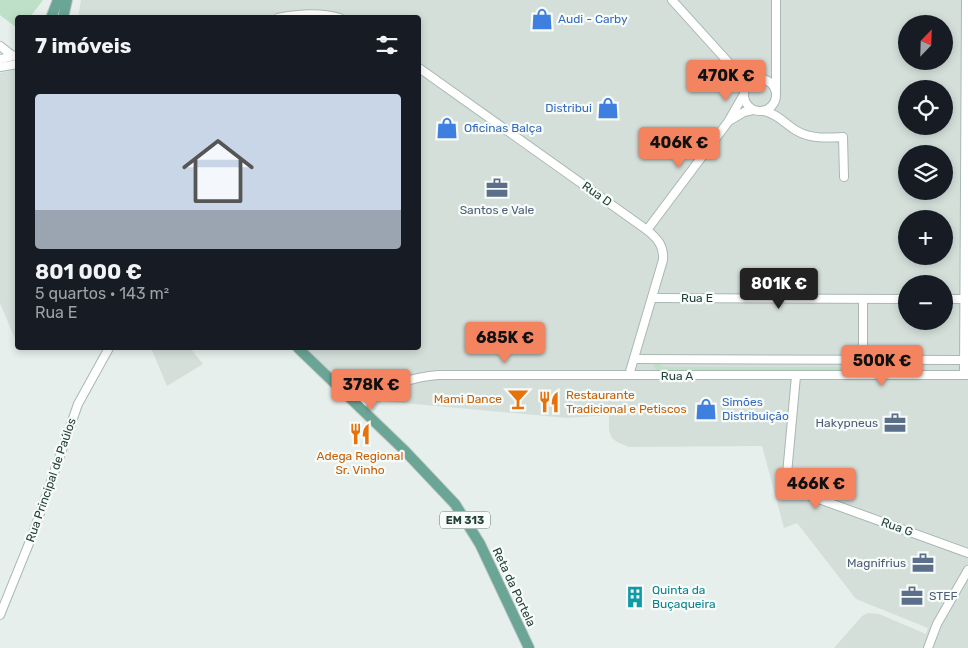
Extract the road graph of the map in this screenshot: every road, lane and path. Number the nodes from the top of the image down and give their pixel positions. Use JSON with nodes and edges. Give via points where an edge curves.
{"nodes":[{"id":1,"x":58,"y":0,"type":"edge"},
{"id":2,"x":67,"y":0,"type":"edge"},
{"id":3,"x":672,"y":0,"type":"edge"},
{"id":4,"x":776,"y":0,"type":"edge"},
{"id":5,"x":966,"y":0,"type":"edge"},
{"id":6,"x":52,"y":15,"type":"edge"},
{"id":7,"x":64,"y":15,"type":"edge"},
{"id":8,"x":304,"y":15,"type":"edge"},
{"id":9,"x":319,"y":15,"type":"edge"},
{"id":10,"x":0,"y":46,"type":"edge"},
{"id":11,"x":15,"y":55,"type":"edge"},
{"id":12,"x":0,"y":59,"type":"edge"},
{"id":13,"x":15,"y":64,"type":"edge"},
{"id":14,"x":0,"y":67,"type":"edge"},
{"id":15,"x":776,"y":68,"type":"junction"},
{"id":16,"x":421,"y":69,"type":"edge"},
{"id":17,"x":738,"y":73,"type":"junction"},
{"id":18,"x":763,"y":79,"type":"junction"},
{"id":19,"x":754,"y":80,"type":"junction"},
{"id":20,"x":744,"y":91,"type":"junction"},
{"id":21,"x":776,"y":92,"type":"junction"},
{"id":22,"x":775,"y":102,"type":"junction"},
{"id":23,"x":753,"y":110,"type":"junction"},
{"id":24,"x":764,"y":111,"type":"junction"},
{"id":25,"x":782,"y":119,"type":"junction"},
{"id":26,"x":728,"y":122,"type":"junction"},
{"id":27,"x":844,"y":177,"type":"dead end"},
{"id":28,"x":648,"y":230,"type":"junction"},
{"id":29,"x":652,"y":298,"type":"junction"},
{"id":30,"x":863,"y":298,"type":"junction"},
{"id":31,"x":898,"y":299,"type":"edge"},
{"id":32,"x":953,"y":299,"type":"edge"},
{"id":33,"x":964,"y":299,"type":"junction"},
{"id":34,"x":108,"y":350,"type":"edge"},
{"id":35,"x":300,"y":350,"type":"edge"},
{"id":36,"x":634,"y":360,"type":"junction"},
{"id":37,"x":863,"y":360,"type":"junction"},
{"id":38,"x":966,"y":360,"type":"edge"},
{"id":39,"x":629,"y":375,"type":"junction"},
{"id":40,"x":863,"y":375,"type":"junction"},
{"id":41,"x":966,"y":375,"type":"edge"},
{"id":42,"x":796,"y":376,"type":"junction"},
{"id":43,"x":337,"y":385,"type":"junction"},
{"id":44,"x":372,"y":394,"type":"junction"},
{"id":45,"x":356,"y":404,"type":"junction"},
{"id":46,"x":367,"y":415,"type":"junction"},
{"id":47,"x":968,"y":553,"type":"edge"},
{"id":48,"x":968,"y":570,"type":"edge"},
{"id":49,"x":0,"y":615,"type":"edge"},
{"id":50,"x":529,"y":648,"type":"edge"},
{"id":51,"x":928,"y":648,"type":"edge"}],
"edges":[{"from":1,"to":6,"type":"main road"},
{"from":2,"to":7,"type":"main road"},
{"from":3,"to":17,"type":"street"},
{"from":4,"to":15,"type":"street"},
{"from":5,"to":33,"type":"street"},
{"from":8,"to":9,"type":"street"},
{"from":10,"to":11,"type":"street"},
{"from":11,"to":12,"type":"street"},
{"from":13,"to":14,"type":"street"},
{"from":15,"to":18,"type":"street"},
{"from":15,"to":21,"type":"street"},
{"from":16,"to":28,"type":"street","name":"Rua D"},
{"from":17,"to":19,"type":"street"},
{"from":17,"to":20,"type":"street"},
{"from":18,"to":19,"type":"street"},
{"from":18,"to":21,"type":"street","via":[[771,83]]},
{"from":19,"to":20,"type":"street"},
{"from":20,"to":23,"type":"street","via":[[746,103]]},
{"from":20,"to":26,"type":"street"},
{"from":21,"to":22,"type":"street"},
{"from":22,"to":24,"type":"street"},
{"from":22,"to":25,"type":"street"},
{"from":23,"to":24,"type":"street"},
{"from":23,"to":26,"type":"street"},
{"from":24,"to":25,"type":"street"},
{"from":25,"to":27,"type":"street","via":[[806,135],[843,137]]},
{"from":26,"to":28,"type":"street"},
{"from":28,"to":29,"type":"street","name":"Rua D","via":[[659,242],[664,255]]},
{"from":29,"to":30,"type":"street","name":"Rua E"},
{"from":29,"to":36,"type":"street","name":"Rua D"},
{"from":30,"to":31,"type":"street","name":"Rua E"},
{"from":30,"to":37,"type":"street"},
{"from":32,"to":33,"type":"street"},
{"from":33,"to":38,"type":"street"},
{"from":34,"to":49,"type":"street","name":"Rua Principal de Paúlos","via":[[78,404]]},
{"from":35,"to":43,"type":"main road","number":"EM 313"},
{"from":36,"to":37,"type":"street"},
{"from":36,"to":39,"type":"street","name":"Rua D"},
{"from":37,"to":38,"type":"street"},
{"from":37,"to":40,"type":"street"},
{"from":38,"to":41,"type":"street"},
{"from":39,"to":42,"type":"street","name":"Rua A"},
{"from":39,"to":44,"type":"street","name":"Rua A","via":[[438,375],[406,381]]},
{"from":40,"to":41,"type":"street","name":"Rua A"},
{"from":40,"to":42,"type":"street","name":"Rua A"},
{"from":42,"to":47,"type":"street","name":"Rua G","via":[[786,474],[792,488]]},
{"from":43,"to":44,"type":"street","via":[[353,392]]},
{"from":43,"to":45,"type":"main road","name":"Reta da Portela","number":"EM 313"},
{"from":44,"to":45,"type":"street","via":[[362,394]]},
{"from":44,"to":46,"type":"street"},
{"from":45,"to":46,"type":"main road","name":"Reta da Portela","number":"EM 313"},
{"from":46,"to":50,"type":"main road","name":"Reta da Portela","number":"EM 313","via":[[427,473],[458,509],[480,544]]},
{"from":48,"to":51,"type":"street","via":[[937,624]]}]}
